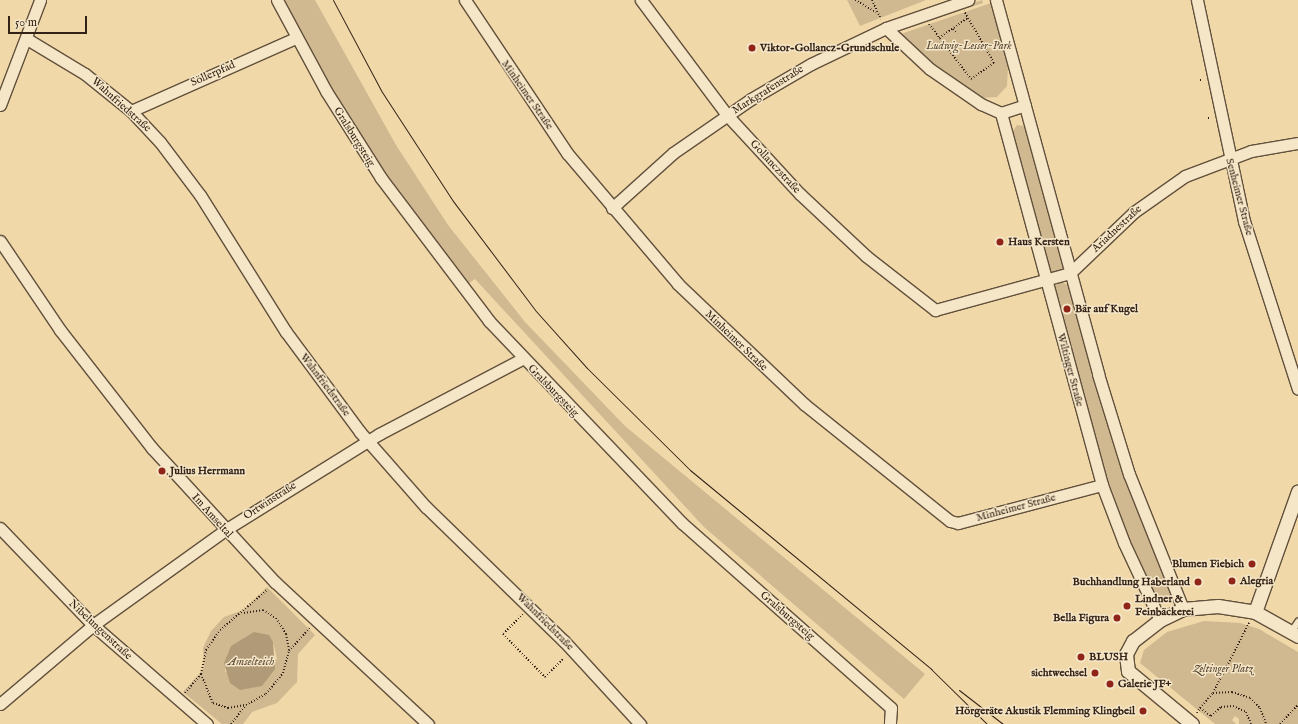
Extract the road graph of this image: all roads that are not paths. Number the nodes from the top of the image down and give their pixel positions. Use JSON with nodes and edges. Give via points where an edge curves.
{"nodes":[{"id":1,"x":40,"y":0,"type":"edge"},
{"id":2,"x":277,"y":0,"type":"edge"},
{"id":3,"x":465,"y":0,"type":"edge"},
{"id":4,"x":641,"y":0,"type":"edge"},
{"id":5,"x":996,"y":0,"type":"edge"},
{"id":6,"x":1197,"y":0,"type":"edge"},
{"id":7,"x":965,"y":5,"type":"edge"},
{"id":8,"x":883,"y":24,"type":"junction"},
{"id":9,"x":296,"y":38,"type":"junction"},
{"id":10,"x":27,"y":39,"type":"junction"},
{"id":11,"x":0,"y":105,"type":"edge"},
{"id":12,"x":1025,"y":105,"type":"junction"},
{"id":13,"x":131,"y":111,"type":"junction"},
{"id":14,"x":1001,"y":114,"type":"junction"},
{"id":15,"x":727,"y":115,"type":"junction"},
{"id":16,"x":1298,"y":143,"type":"edge"},
{"id":17,"x":1229,"y":158,"type":"junction"},
{"id":18,"x":612,"y":208,"type":"junction"},
{"id":19,"x":0,"y":241,"type":"edge"},
{"id":20,"x":1070,"y":273,"type":"junction"},
{"id":21,"x":1046,"y":280,"type":"junction"},
{"id":22,"x":935,"y":310,"type":"joint"},
{"id":23,"x":522,"y":359,"type":"junction"},
{"id":24,"x":1298,"y":389,"type":"edge"},
{"id":25,"x":367,"y":441,"type":"junction"},
{"id":26,"x":1102,"y":485,"type":"junction"},
{"id":27,"x":1298,"y":491,"type":"edge"},
{"id":28,"x":0,"y":528,"type":"edge"},
{"id":29,"x":225,"y":530,"type":"junction"},
{"id":30,"x":1183,"y":610,"type":"junction"},
{"id":31,"x":1252,"y":618,"type":"junction"},
{"id":32,"x":1160,"y":620,"type":"junction"},
{"id":33,"x":93,"y":625,"type":"junction"},
{"id":34,"x":1296,"y":630,"type":"edge"},
{"id":35,"x":0,"y":704,"type":"edge"},
{"id":36,"x":207,"y":724,"type":"edge"},
{"id":37,"x":428,"y":724,"type":"edge"},
{"id":38,"x":640,"y":724,"type":"edge"},
{"id":39,"x":890,"y":724,"type":"edge"},
{"id":40,"x":1192,"y":724,"type":"edge"}],
"edges":[{"from":1,"to":10,"type":"street"},
{"from":2,"to":9,"type":"street","name":"Gralsburgsteig"},
{"from":3,"to":18,"type":"street","name":"Minheimer Straße","via":[[529,100]]},
{"from":4,"to":15,"type":"street","name":"Gollanczstraße"},
{"from":5,"to":12,"type":"street"},
{"from":6,"to":17,"type":"street","name":"Senheimer Straße"},
{"from":7,"to":8,"type":"street","name":"Markgrafenstraße"},
{"from":8,"to":14,"type":"street","via":[[953,87]]},
{"from":8,"to":15,"type":"street","name":"Markgrafenstraße"},
{"from":9,"to":13,"type":"street","name":"Söllerpfad"},
{"from":9,"to":23,"type":"street","name":"Gralsburgsteig","via":[[353,135],[422,236]]},
{"from":10,"to":11,"type":"street"},
{"from":10,"to":13,"type":"street","name":"Wahnfriedstraße","via":[[85,74]]},
{"from":12,"to":14,"type":"street"},
{"from":12,"to":20,"type":"street"},
{"from":13,"to":25,"type":"street","name":"Wahnfriedstraße","via":[[184,172],[282,326]]},
{"from":14,"to":21,"type":"street","name":"Wiltinger Straße"},
{"from":15,"to":18,"type":"street","name":"Markgrafenstraße","via":[[673,153]]},
{"from":15,"to":22,"type":"street","name":"Gollanczstraße","via":[[820,214]]},
{"from":16,"to":17,"type":"street","name":"Ariadnestraße"},
{"from":17,"to":20,"type":"street","name":"Ariadnestraße","via":[[1185,176],[1160,191]]},
{"from":17,"to":24,"type":"street","name":"Senheimer Straße","via":[[1260,272]]},
{"from":18,"to":26,"type":"street","name":"Minheimer Straße","via":[[678,284],[755,360],[804,404],[954,523]]},
{"from":19,"to":29,"type":"street","name":"Im Amseltal","via":[[65,336],[152,448]]},
{"from":20,"to":21,"type":"street","name":"Ariadnestraße"},
{"from":20,"to":30,"type":"street","via":[[1129,474]]},
{"from":21,"to":22,"type":"street","name":"Ariadnestraße"},
{"from":21,"to":26,"type":"street","name":"Wiltinger Straße"},
{"from":23,"to":25,"type":"street","name":"Ortwinstraße"},
{"from":23,"to":39,"type":"street","name":"Gralsburgsteig","via":[[682,523],[892,708]]},
{"from":25,"to":29,"type":"street","name":"Ortwinstraße"},
{"from":25,"to":38,"type":"street","name":"Wahnfriedstraße","via":[[426,508],[548,624]]},
{"from":26,"to":32,"type":"street","name":"Wiltinger Straße","via":[[1124,543]]},
{"from":27,"to":31,"type":"street"},
{"from":28,"to":33,"type":"street","name":"Nibelungenstraße"},
{"from":29,"to":33,"type":"street","name":"Ortwinstraße"},
{"from":29,"to":37,"type":"street","name":"Im Amseltal","via":[[316,622]]},
{"from":30,"to":31,"type":"street","via":[[1218,606]]},
{"from":30,"to":32,"type":"street"},
{"from":31,"to":34,"type":"street"},
{"from":32,"to":40,"type":"street","via":[[1133,641],[1126,654],[1127,666],[1134,678]]},
{"from":33,"to":35,"type":"street","name":"Ortwinstraße"},
{"from":33,"to":36,"type":"street","name":"Nibelungenstraße"}]}
